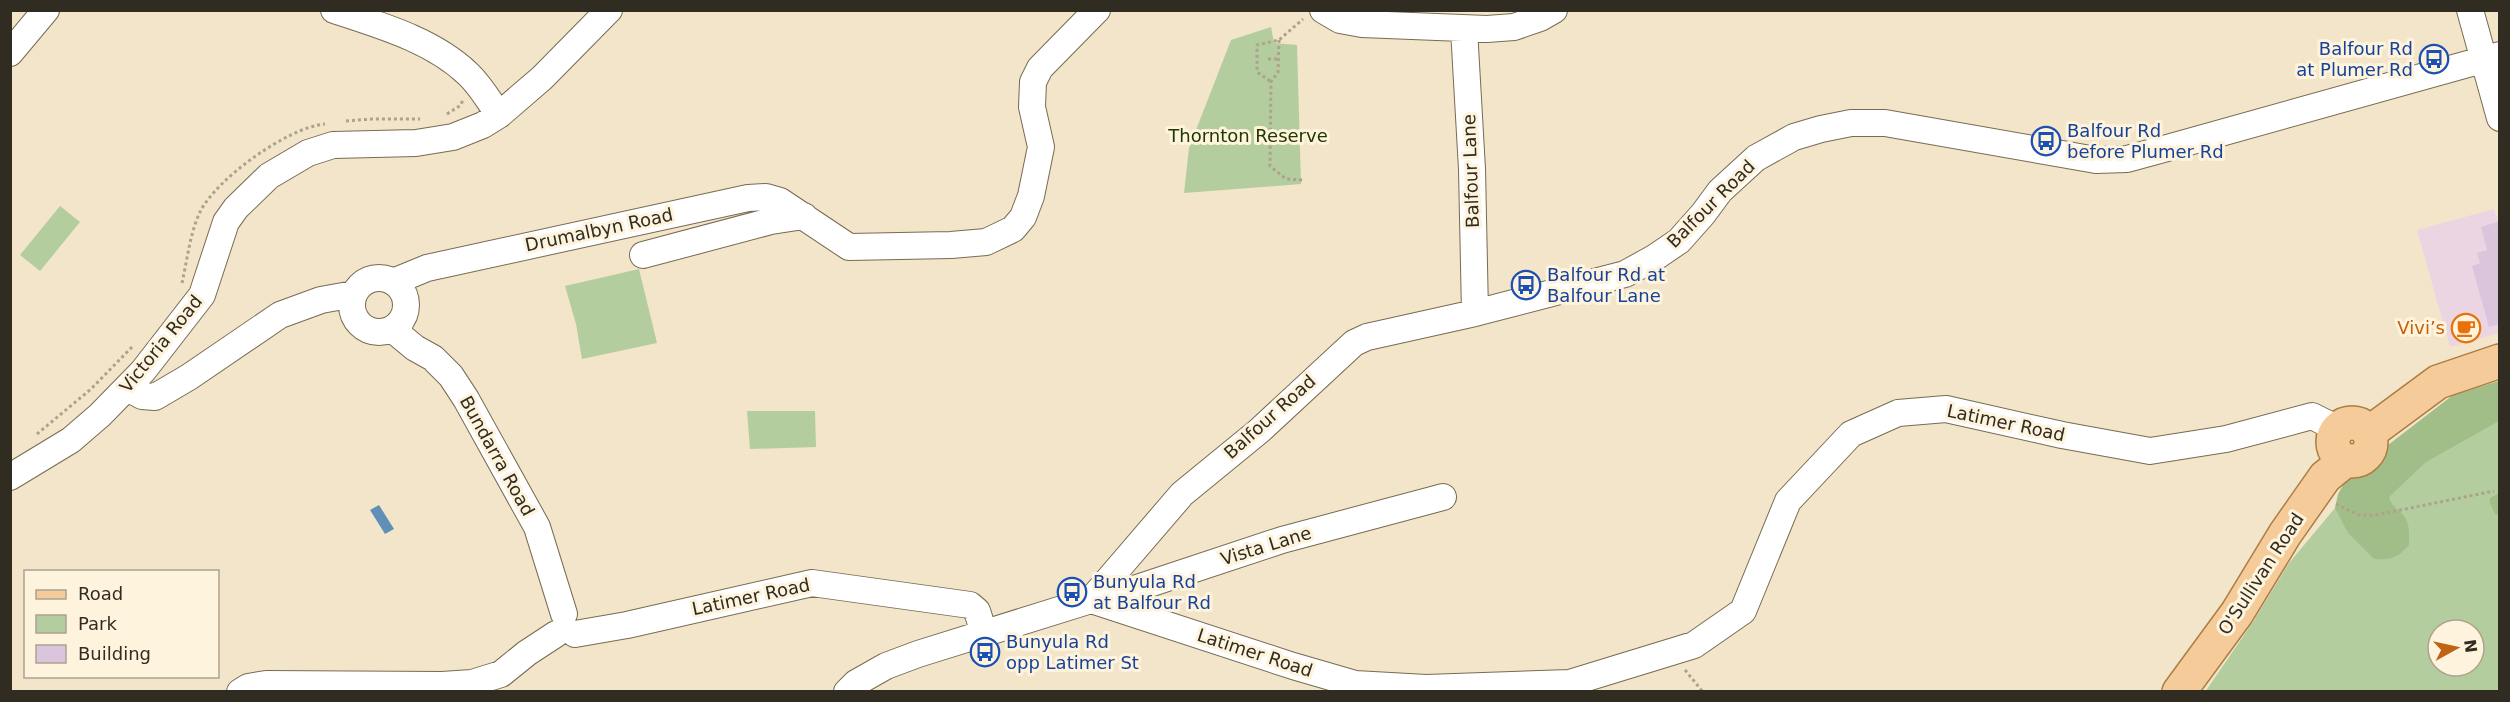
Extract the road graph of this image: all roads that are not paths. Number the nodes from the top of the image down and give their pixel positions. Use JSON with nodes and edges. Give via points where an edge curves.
{"nodes":[{"id":1,"x":46,"y":10,"type":"edge"},
{"id":2,"x":334,"y":10,"type":"edge"},
{"id":3,"x":609,"y":10,"type":"edge"},
{"id":4,"x":1097,"y":10,"type":"edge"},
{"id":5,"x":1554,"y":10,"type":"edge"},
{"id":6,"x":2470,"y":10,"type":"edge"},
{"id":7,"x":1315,"y":14,"type":"edge"},
{"id":8,"x":1464,"y":29,"type":"junction"},
{"id":9,"x":10,"y":53,"type":"edge"},
{"id":10,"x":2492,"y":57,"type":"edge"},
{"id":11,"x":498,"y":115,"type":"junction"},
{"id":12,"x":2499,"y":118,"type":"edge"},
{"id":13,"x":804,"y":216,"type":"junction"},
{"id":14,"x":643,"y":255,"type":"dead end"},
{"id":15,"x":393,"y":282,"type":"junction"},
{"id":16,"x":354,"y":294,"type":"junction"},
{"id":17,"x":1475,"y":313,"type":"junction"},
{"id":18,"x":400,"y":322,"type":"junction"},
{"id":19,"x":2499,"y":361,"type":"edge"},
{"id":20,"x":127,"y":387,"type":"junction"},
{"id":21,"x":2353,"y":431,"type":"junction"},
{"id":22,"x":10,"y":477,"type":"edge"},
{"id":23,"x":1443,"y":497,"type":"dead end"},
{"id":24,"x":1091,"y":600,"type":"junction"},
{"id":25,"x":565,"y":627,"type":"junction"},
{"id":26,"x":984,"y":633,"type":"junction"},
{"id":27,"x":1423,"y":690,"type":"edge"},
{"id":28,"x":240,"y":692,"type":"edge"},
{"id":29,"x":847,"y":692,"type":"edge"},
{"id":30,"x":2179,"y":692,"type":"edge"}],
"edges":[{"from":1,"to":9,"type":"street"},
{"from":2,"to":11,"type":"street","via":[[445,54],[469,75]]},
{"from":3,"to":11,"type":"street","name":"Victoria Road","via":[[542,78]]},
{"from":4,"to":13,"type":"street","name":"Drumalbyn Road","via":[[1040,68],[1033,82],[1032,107],[1041,147],[1031,196],[1014,229],[986,242],[849,247]]},
{"from":5,"to":8,"type":"street","via":[[1514,27]]},
{"from":6,"to":10,"type":"street"},
{"from":7,"to":8,"type":"street","via":[[1362,24]]},
{"from":8,"to":17,"type":"street","name":"Balfour Lane"},
{"from":10,"to":12,"type":"street"},
{"from":10,"to":17,"type":"street","name":"Balfour Road","via":[[2111,161],[2062,156],[1885,123],[1851,123],[1821,129],[1794,137],[1756,158],[1720,191],[1679,241],[1625,274]]},
{"from":11,"to":20,"type":"street","name":"Victoria Road","via":[[453,137],[416,143],[333,145],[308,153],[269,176],[226,222],[202,295]]},
{"from":13,"to":14,"type":"street","name":"Drumalbyn Road"},
{"from":13,"to":15,"type":"street","name":"Drumalbyn Road","via":[[780,201],[748,198],[438,266]]},
{"from":15,"to":16,"type":"street","via":[[375,278]]},
{"from":15,"to":18,"type":"street","via":[[405,298]]},
{"from":16,"to":18,"type":"street","via":[[354,316],[370,331],[392,329]]},
{"from":16,"to":20,"type":"street","via":[[321,300],[280,315],[155,397],[142,396]]},
{"from":17,"to":24,"type":"street","name":"Balfour Road","via":[[1367,337],[1344,349],[1258,431],[1182,494]]},
{"from":18,"to":25,"type":"street","name":"Bundarra Road","via":[[398,334],[451,375],[537,527]]},
{"from":19,"to":21,"type":"main road","via":[[2438,382]]},
{"from":20,"to":22,"type":"street","name":"Victoria Road","via":[[71,440]]},
{"from":21,"to":27,"type":"street","name":"Latimer Road","via":[[2312,416],[2226,439],[2150,450],[1947,409],[1898,413],[1851,434],[1788,501],[1743,611],[1694,645],[1569,683]]},
{"from":21,"to":30,"type":"main road","name":"O'Sullivan Road","via":[[2335,435],[2334,447],[2346,460],[2325,477],[2237,614]]},
{"from":23,"to":24,"type":"street","name":"Vista Lane","via":[[1282,540]]},
{"from":24,"to":26,"type":"street"},
{"from":24,"to":27,"type":"street","name":"Latimer Road","via":[[1355,684]]},
{"from":25,"to":26,"type":"street","name":"Latimer Road","via":[[627,624],[812,583],[970,605],[978,611]]},
{"from":25,"to":28,"type":"street","via":[[501,674],[472,683],[266,684]]},
{"from":26,"to":29,"type":"street","via":[[886,666]]}]}
